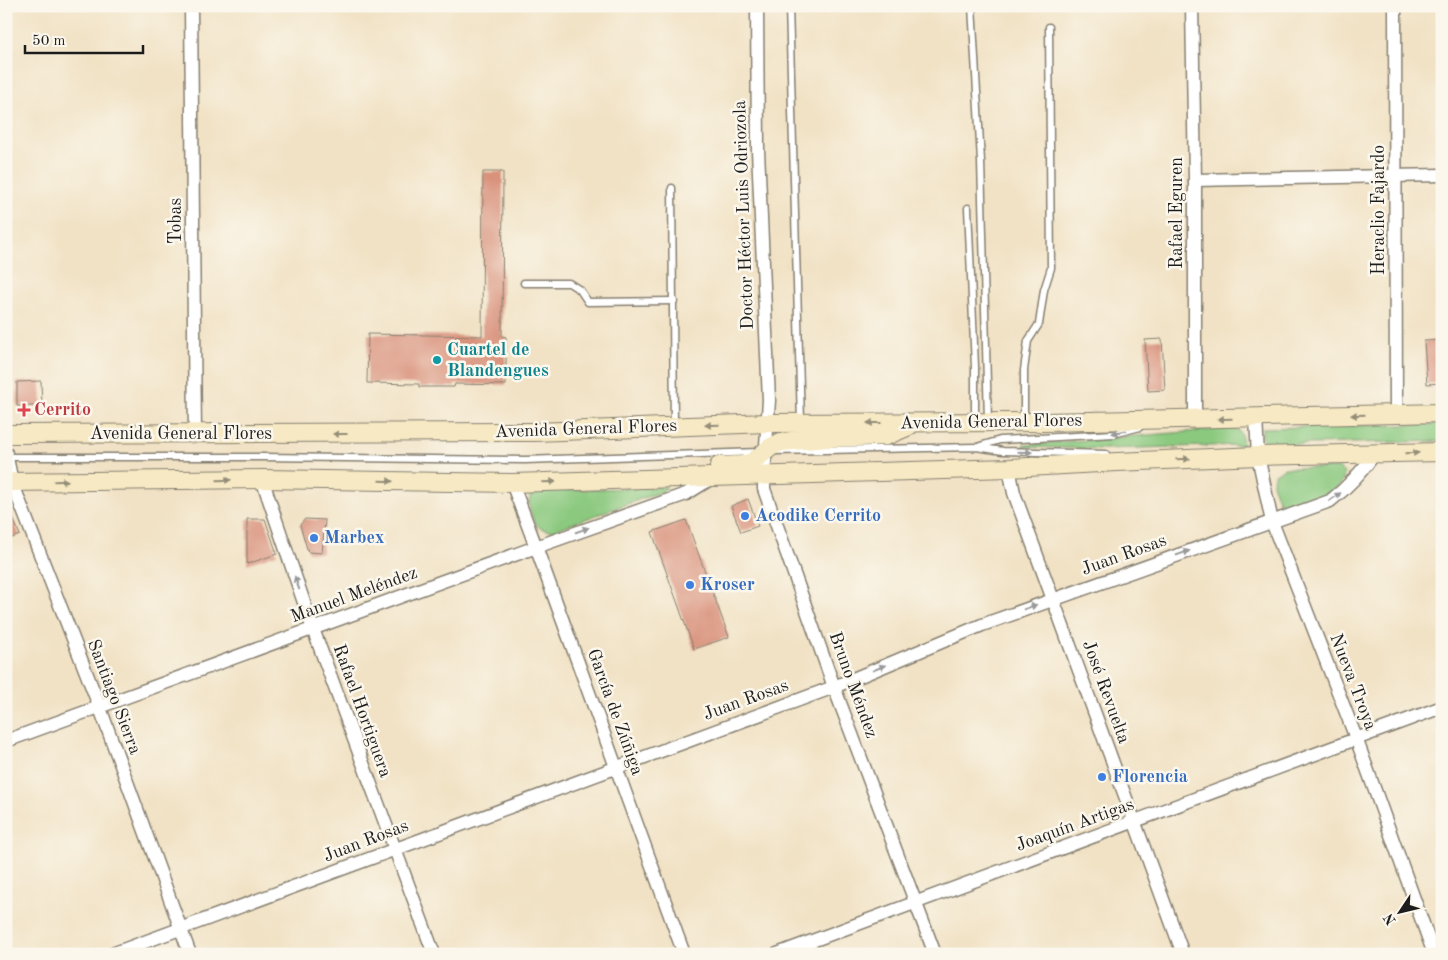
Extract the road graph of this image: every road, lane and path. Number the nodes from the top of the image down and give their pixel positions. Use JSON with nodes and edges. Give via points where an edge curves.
{"nodes":[{"id":1,"x":191,"y":6,"type":"edge"},
{"id":2,"x":757,"y":6,"type":"edge"},
{"id":3,"x":789,"y":6,"type":"edge"},
{"id":4,"x":972,"y":6,"type":"edge"},
{"id":5,"x":1192,"y":6,"type":"edge"},
{"id":6,"x":1395,"y":6,"type":"edge"},
{"id":7,"x":1049,"y":27,"type":"dead end"},
{"id":8,"x":1442,"y":175,"type":"edge"},
{"id":9,"x":1396,"y":176,"type":"junction"},
{"id":10,"x":1195,"y":180,"type":"junction"},
{"id":11,"x":672,"y":188,"type":"dead end"},
{"id":12,"x":968,"y":208,"type":"dead end"},
{"id":13,"x":524,"y":283,"type":"dead end"},
{"id":14,"x":674,"y":301,"type":"junction"},
{"id":15,"x":1442,"y":413,"type":"edge"},
{"id":16,"x":1396,"y":414,"type":"junction"},
{"id":17,"x":1256,"y":418,"type":"junction"},
{"id":18,"x":1195,"y":419,"type":"junction"},
{"id":19,"x":1166,"y":420,"type":"junction"},
{"id":20,"x":982,"y":421,"type":"junction"},
{"id":21,"x":1024,"y":422,"type":"junction"},
{"id":22,"x":767,"y":423,"type":"junction"},
{"id":23,"x":801,"y":423,"type":"junction"},
{"id":24,"x":919,"y":423,"type":"junction"},
{"id":25,"x":674,"y":426,"type":"junction"},
{"id":26,"x":6,"y":434,"type":"edge"},
{"id":27,"x":195,"y":434,"type":"junction"},
{"id":28,"x":976,"y":447,"type":"junction"},
{"id":29,"x":766,"y":452,"type":"junction"},
{"id":30,"x":1442,"y":452,"type":"edge"},
{"id":31,"x":1375,"y":454,"type":"junction"},
{"id":32,"x":7,"y":456,"type":"edge"},
{"id":33,"x":1258,"y":456,"type":"junction"},
{"id":34,"x":1117,"y":462,"type":"junction"},
{"id":35,"x":1010,"y":468,"type":"junction"},
{"id":36,"x":764,"y":476,"type":"junction"},
{"id":37,"x":712,"y":478,"type":"junction"},
{"id":38,"x":262,"y":479,"type":"junction"},
{"id":39,"x":664,"y":479,"type":"junction"},
{"id":40,"x":9,"y":482,"type":"edge"},
{"id":41,"x":512,"y":483,"type":"junction"},
{"id":42,"x":1272,"y":522,"type":"junction"},
{"id":43,"x":536,"y":547,"type":"junction"},
{"id":44,"x":1054,"y":599,"type":"junction"},
{"id":45,"x":313,"y":629,"type":"junction"},
{"id":46,"x":834,"y":687,"type":"junction"},
{"id":47,"x":1442,"y":707,"type":"edge"},
{"id":48,"x":100,"y":708,"type":"junction"},
{"id":49,"x":1356,"y":738,"type":"junction"},
{"id":50,"x":6,"y":741,"type":"edge"},
{"id":51,"x":617,"y":766,"type":"junction"},
{"id":52,"x":1134,"y":822,"type":"junction"},
{"id":53,"x":395,"y":849,"type":"junction"},
{"id":54,"x":916,"y":903,"type":"junction"},
{"id":55,"x":181,"y":930,"type":"junction"},
{"id":56,"x":112,"y":954,"type":"edge"},
{"id":57,"x":190,"y":954,"type":"edge"},
{"id":58,"x":434,"y":954,"type":"edge"},
{"id":59,"x":684,"y":954,"type":"edge"},
{"id":60,"x":777,"y":954,"type":"edge"},
{"id":61,"x":935,"y":954,"type":"edge"},
{"id":62,"x":1183,"y":954,"type":"edge"},
{"id":63,"x":1434,"y":954,"type":"edge"}],
"edges":[{"from":1,"to":27,"type":"street","name":"Tobas"},
{"from":2,"to":22,"type":"street","name":"Doctor Héctor Luis Odriozola","via":[[758,150],[769,400]]},
{"from":3,"to":23,"type":"lane"},
{"from":4,"to":20,"type":"lane","via":[[981,161]]},
{"from":5,"to":10,"type":"street","name":"Rafael Eguren"},
{"from":6,"to":9,"type":"street","name":"Heraclio Fajardo"},
{"from":7,"to":21,"type":"lane","via":[[1051,268],[1044,290],[1040,324],[1028,341],[1024,370]]},
{"from":8,"to":9,"type":"street"},
{"from":9,"to":10,"type":"street"},
{"from":9,"to":16,"type":"street","name":"Heraclio Fajardo"},
{"from":10,"to":18,"type":"street","name":"Rafael Eguren"},
{"from":11,"to":14,"type":"lane"},
{"from":12,"to":20,"type":"lane","via":[[975,367]]},
{"from":13,"to":14,"type":"lane","via":[[569,283],[580,290],[588,302]]},
{"from":14,"to":25,"type":"lane"},
{"from":15,"to":16,"type":"main road","name":"Avenida General Flores"},
{"from":16,"to":17,"type":"main road","name":"Avenida General Flores","one_way":true},
{"from":17,"to":18,"type":"main road","name":"Avenida General Flores","one_way":true},
{"from":17,"to":33,"type":"street","name":"Nueva Troya"},
{"from":18,"to":19,"type":"main road","name":"Avenida General Flores"},
{"from":19,"to":21,"type":"main road","name":"Avenida General Flores"},
{"from":19,"to":28,"type":"lane","name":"Avenida General Flores","one_way":true,"via":[[1114,434],[1000,440]]},
{"from":20,"to":21,"type":"main road","name":"Avenida General Flores"},
{"from":20,"to":24,"type":"main road","name":"Avenida General Flores"},
{"from":22,"to":23,"type":"main road","name":"Avenida General Flores"},
{"from":22,"to":25,"type":"main road","name":"Avenida General Flores","one_way":true},
{"from":22,"to":29,"type":"street","name":"Bruno Méndez"},
{"from":24,"to":23,"type":"main road","name":"Avenida General Flores","one_way":true},
{"from":24,"to":29,"type":"main road","via":[[886,436],[781,442]]},
{"from":25,"to":27,"type":"main road","name":"Avenida General Flores","one_way":true,"via":[[535,432]]},
{"from":26,"to":27,"type":"main road","name":"Avenida General Flores"},
{"from":28,"to":29,"type":"lane","name":"Avenida General Flores"},
{"from":28,"to":34,"type":"lane","name":"Avenida General Flores","one_way":true,"via":[[1003,451],[1108,454]]},
{"from":29,"to":32,"type":"lane","name":"Avenida General Flores","via":[[525,460]]},
{"from":29,"to":36,"type":"street","name":"Bruno Méndez"},
{"from":29,"to":39,"type":"main road","via":[[742,465],[688,467]]},
{"from":31,"to":30,"type":"main road","name":"Avenida General Flores","one_way":true},
{"from":31,"to":33,"type":"main road","name":"Avenida General Flores"},
{"from":42,"to":31,"type":"street","name":"Juan Rosas","one_way":true,"via":[[1330,501],[1361,473]]},
{"from":32,"to":40,"type":"street","name":"Santiago Sierra"},
{"from":34,"to":33,"type":"main road","name":"Avenida General Flores","one_way":true},
{"from":33,"to":42,"type":"street","name":"Nueva Troya"},
{"from":34,"to":35,"type":"main road","name":"Avenida General Flores"},
{"from":35,"to":36,"type":"main road","name":"Avenida General Flores"},
{"from":35,"to":44,"type":"street","name":"José Revuelta","via":[[1014,493]]},
{"from":36,"to":37,"type":"main road","name":"Avenida General Flores"},
{"from":36,"to":46,"type":"street","name":"Bruno Méndez","via":[[764,489]]},
{"from":37,"to":39,"type":"main road","name":"Avenida General Flores"},
{"from":43,"to":37,"type":"street","name":"Manuel Meléndez","one_way":true,"via":[[686,494]]},
{"from":40,"to":38,"type":"main road","name":"Avenida General Flores","one_way":true},
{"from":38,"to":41,"type":"main road","name":"Avenida General Flores","one_way":true},
{"from":45,"to":38,"type":"street","name":"Rafael Hortiguera","one_way":true},
{"from":41,"to":39,"type":"main road","name":"Avenida General Flores","one_way":true},
{"from":40,"to":48,"type":"street","name":"Santiago Sierra"},
{"from":41,"to":43,"type":"street","name":"García de Zúñiga"},
{"from":44,"to":42,"type":"street","name":"Juan Rosas","one_way":true},
{"from":42,"to":49,"type":"street","name":"Nueva Troya"},
{"from":43,"to":45,"type":"street","name":"Manuel Meléndez"},
{"from":43,"to":51,"type":"street","name":"García de Zúñiga"},
{"from":46,"to":44,"type":"street","name":"Juan Rosas","one_way":true,"via":[[982,625]]},
{"from":44,"to":52,"type":"street","name":"José Revuelta"},
{"from":45,"to":48,"type":"street","name":"Manuel Meléndez"},
{"from":45,"to":53,"type":"street","name":"Rafael Hortiguera"},
{"from":46,"to":51,"type":"street","name":"Juan Rosas"},
{"from":46,"to":54,"type":"street","name":"Bruno Méndez"},
{"from":47,"to":49,"type":"street","name":"Joaquín Artigas"},
{"from":48,"to":50,"type":"street","name":"Manuel Meléndez"},
{"from":48,"to":55,"type":"street","name":"Santiago Sierra"},
{"from":49,"to":52,"type":"street","name":"Joaquín Artigas"},
{"from":49,"to":63,"type":"street","name":"Nueva Troya"},
{"from":51,"to":53,"type":"street","name":"Juan Rosas"},
{"from":51,"to":59,"type":"street","name":"García de Zúñiga"},
{"from":52,"to":54,"type":"street","name":"Joaquín Artigas"},
{"from":52,"to":62,"type":"street","name":"José Revuelta"},
{"from":53,"to":55,"type":"street","name":"Juan Rosas"},
{"from":53,"to":58,"type":"street","name":"Rafael Hortiguera"},
{"from":54,"to":60,"type":"street","name":"Joaquín Artigas"},
{"from":54,"to":61,"type":"street","name":"Bruno Méndez"},
{"from":55,"to":56,"type":"street","name":"Juan Rosas"},
{"from":55,"to":57,"type":"street","name":"Santiago Sierra"}]}
